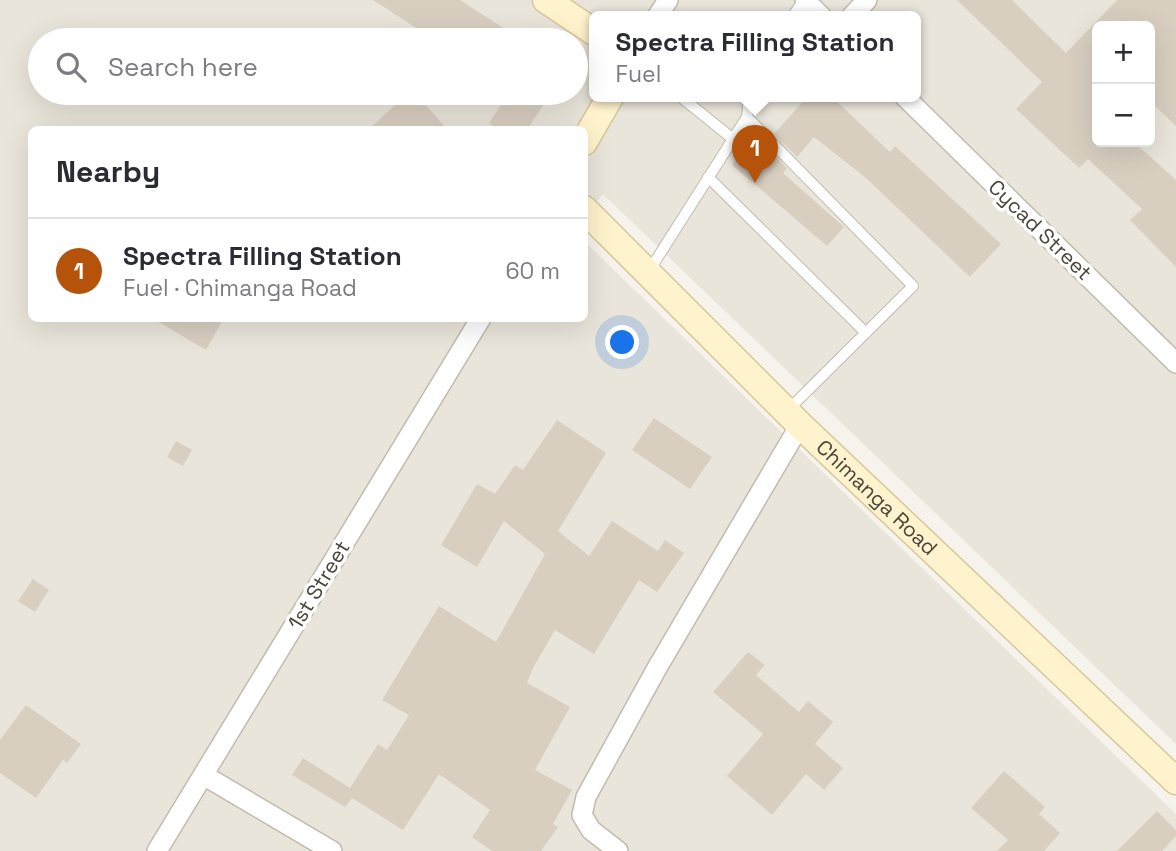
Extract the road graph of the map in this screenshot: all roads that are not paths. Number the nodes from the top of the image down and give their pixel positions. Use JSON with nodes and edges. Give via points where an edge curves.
{"nodes":[{"id":1,"x":546,"y":0,"type":"edge"},
{"id":2,"x":588,"y":28,"type":"edge"},
{"id":3,"x":607,"y":102,"type":"edge"},
{"id":4,"x":687,"y":102,"type":"edge"},
{"id":5,"x":748,"y":102,"type":"edge"},
{"id":6,"x":910,"y":102,"type":"edge"},
{"id":7,"x":747,"y":117,"type":"junction"},
{"id":8,"x":588,"y":135,"type":"edge"},
{"id":9,"x":733,"y":139,"type":"junction"},
{"id":10,"x":708,"y":177,"type":"junction"},
{"id":11,"x":588,"y":213,"type":"edge"},
{"id":12,"x":648,"y":273,"type":"junction"},
{"id":13,"x":479,"y":322,"type":"edge"},
{"id":14,"x":866,"y":333,"type":"junction"},
{"id":15,"x":1176,"y":363,"type":"edge"},
{"id":16,"x":793,"y":418,"type":"junction"},
{"id":17,"x":205,"y":776,"type":"junction"},
{"id":18,"x":1176,"y":781,"type":"edge"},
{"id":19,"x":157,"y":851,"type":"edge"},
{"id":20,"x":331,"y":851,"type":"edge"},
{"id":21,"x":618,"y":851,"type":"edge"}],
"edges":[{"from":1,"to":2,"type":"street"},
{"from":3,"to":8,"type":"street"},
{"from":4,"to":9,"type":"lane"},
{"from":5,"to":7,"type":"lane"},
{"from":6,"to":15,"type":"street","name":"Cycad Street"},
{"from":7,"to":9,"type":"lane"},
{"from":7,"to":14,"type":"lane","via":[[913,286]]},
{"from":9,"to":10,"type":"lane"},
{"from":10,"to":12,"type":"lane"},
{"from":10,"to":14,"type":"lane"},
{"from":11,"to":12,"type":"street","name":"Chimanga Road"},
{"from":12,"to":16,"type":"street","name":"Chimanga Road"},
{"from":13,"to":17,"type":"street","name":"1st Street"},
{"from":14,"to":16,"type":"lane"},
{"from":16,"to":18,"type":"street","name":"Chimanga Road"},
{"from":16,"to":21,"type":"street","via":[[586,797],[582,815],[591,830]]},
{"from":17,"to":19,"type":"street","name":"1st Street"},
{"from":17,"to":20,"type":"street"}]}
